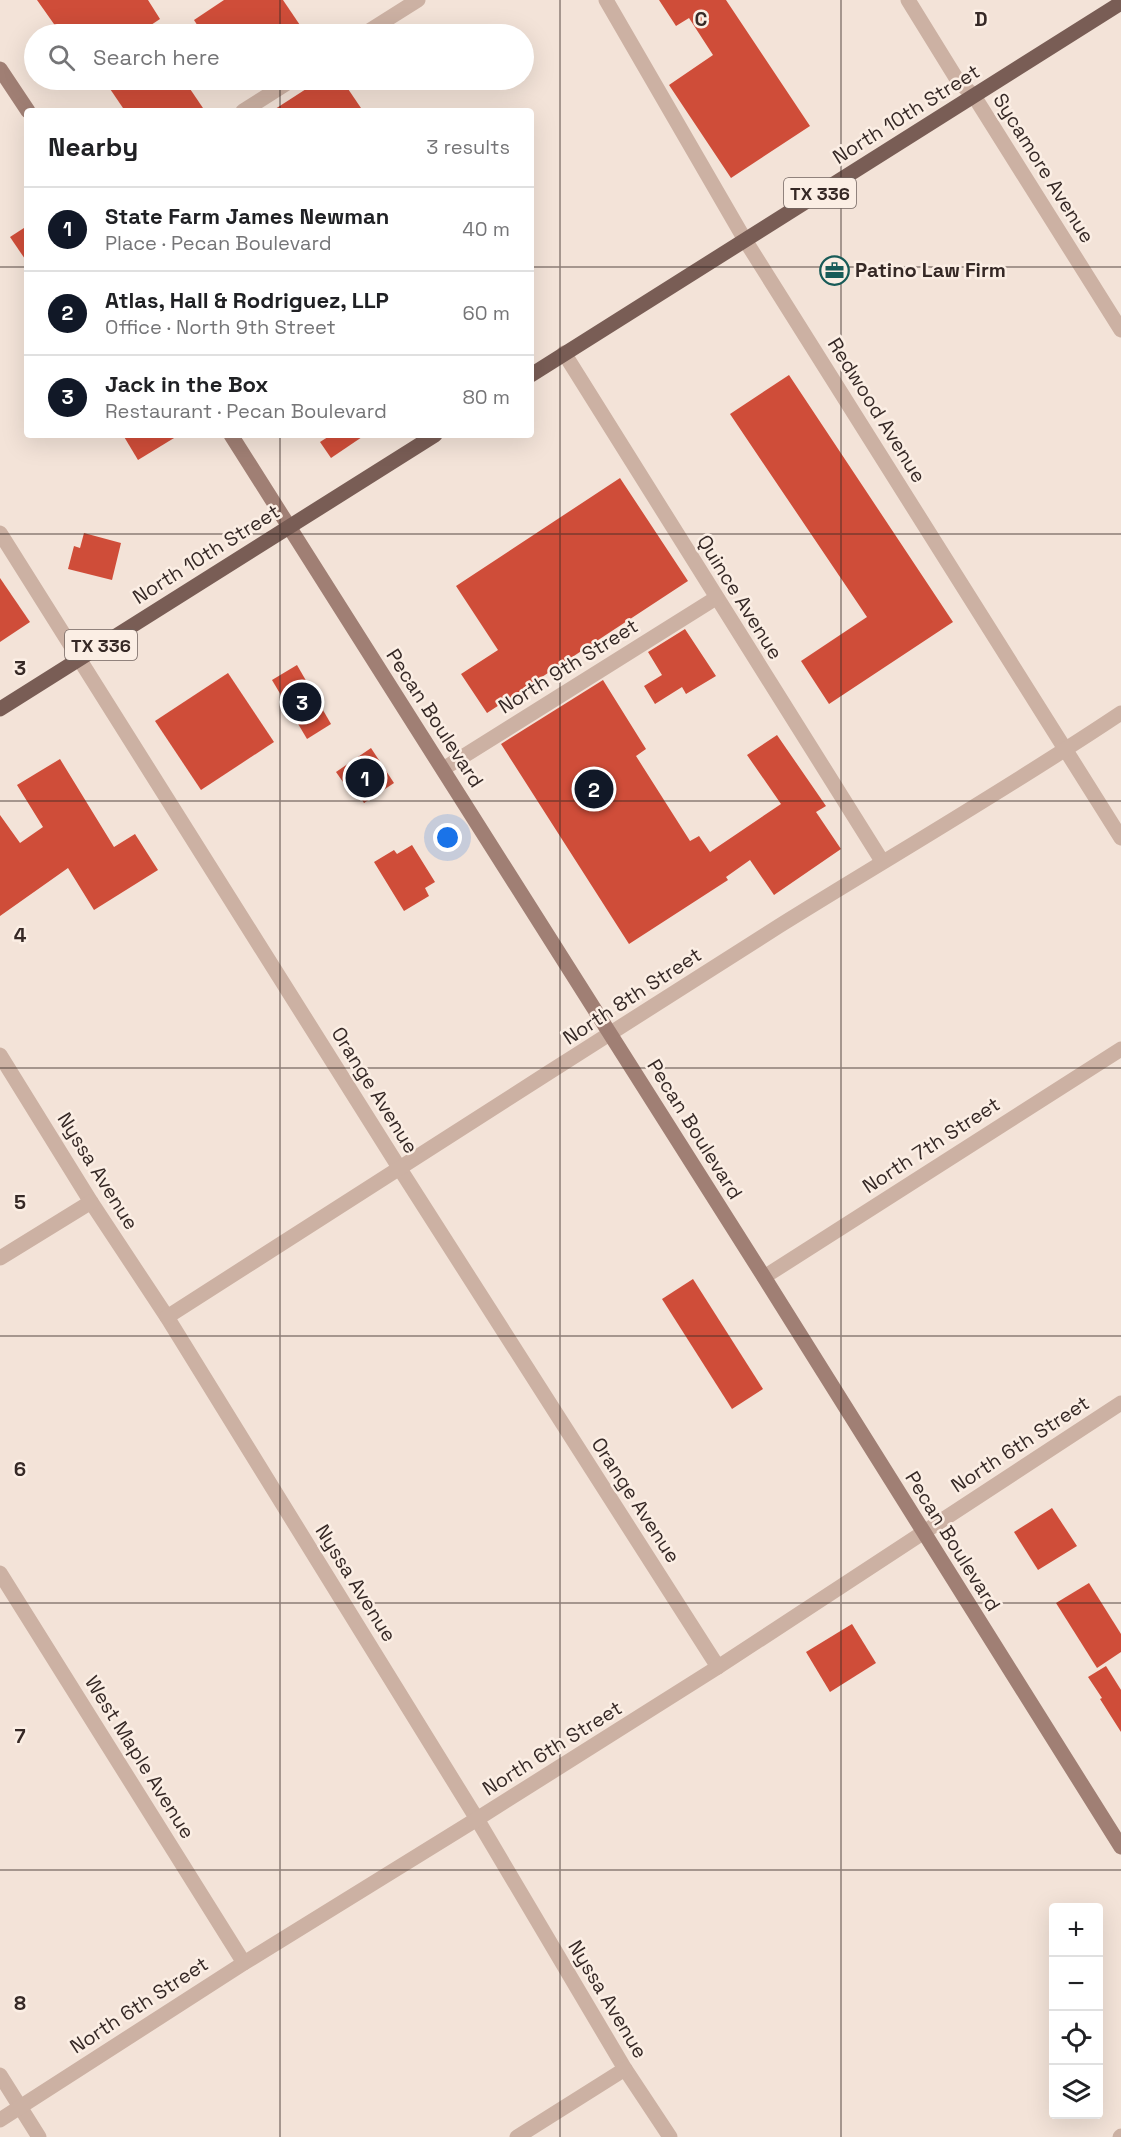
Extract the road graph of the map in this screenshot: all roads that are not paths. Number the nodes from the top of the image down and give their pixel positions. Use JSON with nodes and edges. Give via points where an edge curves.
{"nodes":[{"id":1,"x":418,"y":0,"type":"edge"},
{"id":2,"x":606,"y":0,"type":"edge"},
{"id":3,"x":908,"y":0,"type":"edge"},
{"id":4,"x":1121,"y":3,"type":"edge"},
{"id":5,"x":379,"y":24,"type":"edge"},
{"id":6,"x":0,"y":69,"type":"edge"},
{"id":7,"x":276,"y":90,"type":"edge"},
{"id":8,"x":974,"y":96,"type":"junction"},
{"id":9,"x":25,"y":108,"type":"edge"},
{"id":10,"x":248,"y":108,"type":"edge"},
{"id":11,"x":745,"y":240,"type":"junction"},
{"id":12,"x":1121,"y":330,"type":"edge"},
{"id":13,"x":564,"y":353,"type":"junction"},
{"id":14,"x":534,"y":373,"type":"edge"},
{"id":15,"x":233,"y":438,"type":"edge"},
{"id":16,"x":430,"y":438,"type":"edge"},
{"id":17,"x":288,"y":527,"type":"junction"},
{"id":18,"x":0,"y":533,"type":"edge"},
{"id":19,"x":716,"y":598,"type":"junction"},
{"id":20,"x":79,"y":659,"type":"junction"},
{"id":21,"x":0,"y":709,"type":"edge"},
{"id":22,"x":1121,"y":713,"type":"edge"},
{"id":23,"x":1065,"y":751,"type":"junction"},
{"id":24,"x":443,"y":769,"type":"junction"},
{"id":25,"x":1121,"y":838,"type":"edge"},
{"id":26,"x":882,"y":861,"type":"junction"},
{"id":27,"x":611,"y":1035,"type":"junction"},
{"id":28,"x":1121,"y":1049,"type":"edge"},
{"id":29,"x":0,"y":1055,"type":"edge"},
{"id":30,"x":400,"y":1170,"type":"junction"},
{"id":31,"x":91,"y":1202,"type":"junction"},
{"id":32,"x":0,"y":1258,"type":"edge"},
{"id":33,"x":764,"y":1277,"type":"junction"},
{"id":34,"x":167,"y":1317,"type":"junction"},
{"id":35,"x":1121,"y":1403,"type":"edge"},
{"id":36,"x":923,"y":1532,"type":"junction"},
{"id":37,"x":0,"y":1573,"type":"edge"},
{"id":38,"x":718,"y":1667,"type":"junction"},
{"id":39,"x":477,"y":1819,"type":"junction"},
{"id":40,"x":1121,"y":1847,"type":"edge"},
{"id":41,"x":244,"y":1963,"type":"junction"},
{"id":42,"x":625,"y":2069,"type":"junction"},
{"id":43,"x":0,"y":2075,"type":"edge"},
{"id":44,"x":21,"y":2107,"type":"junction"},
{"id":45,"x":0,"y":2120,"type":"edge"},
{"id":46,"x":39,"y":2137,"type":"edge"},
{"id":47,"x":517,"y":2137,"type":"edge"},
{"id":48,"x":670,"y":2137,"type":"edge"}],
"edges":[{"from":1,"to":5,"type":"street"},
{"from":2,"to":11,"type":"street","name":"Redwood Avenue"},
{"from":3,"to":8,"type":"street","name":"Sycamore Avenue","via":[[958,81]]},
{"from":4,"to":8,"type":"main road","name":"North 10th Street","number":"TX 336"},
{"from":6,"to":9,"type":"main road"},
{"from":7,"to":10,"type":"street"},
{"from":8,"to":11,"type":"main road","name":"North 10th Street","number":"TX 336"},
{"from":8,"to":12,"type":"street","name":"Sycamore Avenue"},
{"from":11,"to":13,"type":"main road","name":"North 10th Street","number":"TX 336"},
{"from":11,"to":23,"type":"street","name":"Redwood Avenue"},
{"from":13,"to":14,"type":"main road","name":"North 10th Street","number":"TX 336"},
{"from":13,"to":19,"type":"street","name":"Quince Avenue"},
{"from":15,"to":17,"type":"main road","name":"Pecan Boulevard"},
{"from":16,"to":17,"type":"main road","name":"North 10th Street","number":"TX 336"},
{"from":17,"to":20,"type":"main road","name":"North 10th Street","number":"TX 336"},
{"from":17,"to":24,"type":"main road","name":"Pecan Boulevard"},
{"from":18,"to":20,"type":"street","name":"Orange Avenue"},
{"from":19,"to":24,"type":"street","name":"North 9th Street"},
{"from":19,"to":26,"type":"street","name":"Quince Avenue"},
{"from":20,"to":21,"type":"main road","name":"North 10th Street","number":"TX 336"},
{"from":20,"to":30,"type":"street","name":"Orange Avenue"},
{"from":22,"to":23,"type":"street","name":"North 8th Street"},
{"from":23,"to":25,"type":"street","name":"Redwood Avenue"},
{"from":23,"to":26,"type":"street","name":"North 8th Street"},
{"from":24,"to":27,"type":"main road","name":"Pecan Boulevard"},
{"from":26,"to":27,"type":"street","name":"North 8th Street"},
{"from":27,"to":30,"type":"street","name":"North 8th Street"},
{"from":27,"to":33,"type":"main road","name":"Pecan Boulevard"},
{"from":28,"to":33,"type":"street","name":"North 7th Street"},
{"from":29,"to":31,"type":"street","name":"Nyssa Avenue"},
{"from":30,"to":34,"type":"street","name":"North 8th Street"},
{"from":30,"to":38,"type":"street","name":"Orange Avenue"},
{"from":31,"to":32,"type":"street"},
{"from":31,"to":34,"type":"street","name":"Nyssa Avenue"},
{"from":33,"to":36,"type":"main road","name":"Pecan Boulevard"},
{"from":34,"to":39,"type":"street","name":"Nyssa Avenue"},
{"from":35,"to":36,"type":"street","name":"North 6th Street"},
{"from":36,"to":38,"type":"street","name":"North 6th Street"},
{"from":36,"to":40,"type":"main road","name":"Pecan Boulevard"},
{"from":37,"to":41,"type":"street","name":"West Maple Avenue"},
{"from":38,"to":39,"type":"street","name":"North 6th Street"},
{"from":39,"to":41,"type":"street","name":"North 6th Street"},
{"from":39,"to":42,"type":"street","name":"Nyssa Avenue"},
{"from":41,"to":44,"type":"street","name":"North 6th Street"},
{"from":42,"to":47,"type":"street"},
{"from":42,"to":48,"type":"street","name":"Nyssa Avenue"},
{"from":43,"to":44,"type":"street"},
{"from":44,"to":45,"type":"street","name":"North 6th Street"},
{"from":44,"to":46,"type":"street"}]}
